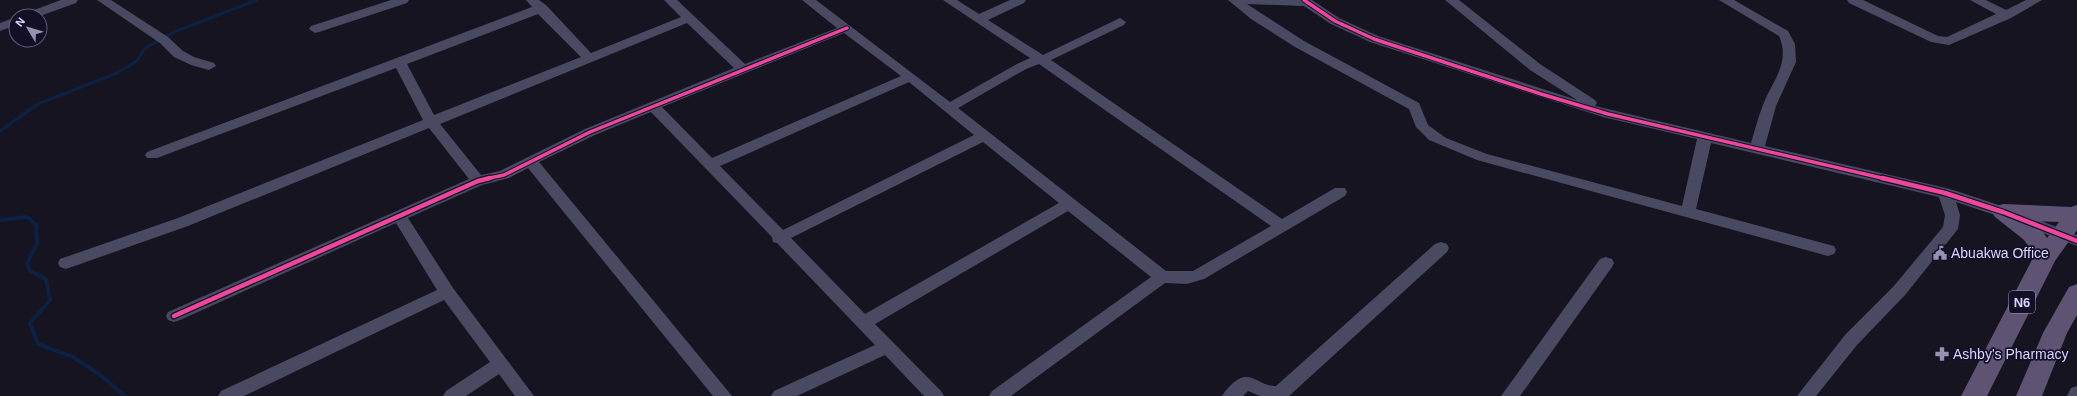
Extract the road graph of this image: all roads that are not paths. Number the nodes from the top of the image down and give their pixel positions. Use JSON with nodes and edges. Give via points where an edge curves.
{"nodes":[{"id":1,"x":72,"y":0,"type":"edge"},
{"id":2,"x":103,"y":0,"type":"edge"},
{"id":3,"x":403,"y":0,"type":"edge"},
{"id":4,"x":670,"y":0,"type":"edge"},
{"id":5,"x":808,"y":0,"type":"edge"},
{"id":6,"x":948,"y":0,"type":"edge"},
{"id":7,"x":1020,"y":0,"type":"edge"},
{"id":8,"x":1234,"y":0,"type":"edge"},
{"id":9,"x":1451,"y":0,"type":"edge"},
{"id":10,"x":1725,"y":0,"type":"edge"},
{"id":11,"x":1854,"y":0,"type":"edge"},
{"id":12,"x":1976,"y":0,"type":"edge"},
{"id":13,"x":2036,"y":0,"type":"edge"},
{"id":14,"x":1305,"y":1,"type":"edge"},
{"id":15,"x":537,"y":4,"type":"edge"},
{"id":16,"x":48,"y":9,"type":"edge"},
{"id":17,"x":2007,"y":15,"type":"junction"},
{"id":18,"x":689,"y":18,"type":"junction"},
{"id":19,"x":979,"y":19,"type":"junction"},
{"id":20,"x":1120,"y":22,"type":"dead end"},
{"id":21,"x":847,"y":28,"type":"junction"},
{"id":22,"x":315,"y":30,"type":"dead end"},
{"id":23,"x":588,"y":57,"type":"junction"},
{"id":24,"x":1042,"y":60,"type":"junction"},
{"id":25,"x":399,"y":61,"type":"junction"},
{"id":26,"x":209,"y":66,"type":"dead end"},
{"id":27,"x":743,"y":69,"type":"junction"},
{"id":28,"x":910,"y":77,"type":"junction"},
{"id":29,"x":653,"y":106,"type":"junction"},
{"id":30,"x":948,"y":108,"type":"junction"},
{"id":31,"x":1608,"y":114,"type":"junction"},
{"id":32,"x":431,"y":122,"type":"junction"},
{"id":33,"x":983,"y":136,"type":"junction"},
{"id":34,"x":1705,"y":137,"type":"junction"},
{"id":35,"x":1757,"y":148,"type":"junction"},
{"id":36,"x":152,"y":156,"type":"dead end"},
{"id":37,"x":530,"y":161,"type":"junction"},
{"id":38,"x":710,"y":166,"type":"junction"},
{"id":39,"x":478,"y":181,"type":"junction"},
{"id":40,"x":1340,"y":192,"type":"dead end"},
{"id":41,"x":1945,"y":193,"type":"junction"},
{"id":42,"x":1070,"y":203,"type":"junction"},
{"id":43,"x":1688,"y":212,"type":"junction"},
{"id":44,"x":2003,"y":212,"type":"junction"},
{"id":45,"x":2076,"y":214,"type":"edge"},
{"id":46,"x":400,"y":217,"type":"junction"},
{"id":47,"x":1282,"y":226,"type":"junction"},
{"id":48,"x":780,"y":238,"type":"junction"},
{"id":49,"x":2069,"y":238,"type":"edge"},
{"id":50,"x":1441,"y":248,"type":"dead end"},
{"id":51,"x":1828,"y":250,"type":"dead end"},
{"id":52,"x":2048,"y":254,"type":"junction"},
{"id":53,"x":66,"y":263,"type":"dead end"},
{"id":54,"x":1606,"y":263,"type":"dead end"},
{"id":55,"x":1162,"y":277,"type":"junction"},
{"id":56,"x":447,"y":292,"type":"junction"},
{"id":57,"x":2077,"y":293,"type":"edge"},
{"id":58,"x":174,"y":316,"type":"dead end"},
{"id":59,"x":863,"y":323,"type":"junction"},
{"id":60,"x":887,"y":347,"type":"junction"},
{"id":61,"x":501,"y":364,"type":"junction"},
{"id":62,"x":2077,"y":393,"type":"edge"},
{"id":63,"x":226,"y":396,"type":"edge"},
{"id":64,"x":452,"y":396,"type":"edge"},
{"id":65,"x":525,"y":396,"type":"edge"},
{"id":66,"x":723,"y":396,"type":"edge"},
{"id":67,"x":780,"y":396,"type":"edge"},
{"id":68,"x":935,"y":396,"type":"edge"},
{"id":69,"x":998,"y":396,"type":"edge"},
{"id":70,"x":1230,"y":396,"type":"edge"},
{"id":71,"x":1510,"y":396,"type":"edge"},
{"id":72,"x":1806,"y":396,"type":"edge"},
{"id":73,"x":1974,"y":396,"type":"edge"},
{"id":74,"x":2028,"y":396,"type":"edge"},
{"id":75,"x":2076,"y":396,"type":"edge"}],
"edges":[{"from":1,"to":16,"type":"street"},
{"from":2,"to":26,"type":"street","via":[[164,40],[170,49],[184,58]]},
{"from":3,"to":22,"type":"street"},
{"from":4,"to":18,"type":"street"},
{"from":5,"to":21,"type":"street"},
{"from":6,"to":19,"type":"street"},
{"from":7,"to":19,"type":"street"},
{"from":8,"to":14,"type":"street"},
{"from":8,"to":43,"type":"street","via":[[1308,50],[1414,106],[1419,112],[1423,127],[1441,141],[1482,157]]},
{"from":9,"to":31,"type":"street","via":[[1535,67]]},
{"from":10,"to":35,"type":"street","via":[[1784,34],[1789,42],[1789,66],[1770,104]]},
{"from":11,"to":17,"type":"street","via":[[1942,41],[1949,41]]},
{"from":12,"to":17,"type":"street"},
{"from":13,"to":17,"type":"street"},
{"from":14,"to":31,"type":"street","via":[[1335,21],[1374,39]]},
{"from":15,"to":23,"type":"street"},
{"from":15,"to":25,"type":"street"},
{"from":18,"to":23,"type":"street"},
{"from":18,"to":27,"type":"street"},
{"from":19,"to":24,"type":"street"},
{"from":20,"to":24,"type":"street"},
{"from":21,"to":27,"type":"street"},
{"from":21,"to":28,"type":"street"},
{"from":23,"to":32,"type":"street"},
{"from":24,"to":30,"type":"street","via":[[1024,64],[1004,78]]},
{"from":24,"to":47,"type":"street"},
{"from":25,"to":32,"type":"street"},
{"from":25,"to":36,"type":"street"},
{"from":27,"to":29,"type":"street"},
{"from":28,"to":30,"type":"street"},
{"from":28,"to":38,"type":"street"},
{"from":29,"to":37,"type":"street","via":[[554,148]]},
{"from":29,"to":38,"type":"street"},
{"from":30,"to":33,"type":"street"},
{"from":31,"to":34,"type":"street"},
{"from":32,"to":39,"type":"street"},
{"from":32,"to":53,"type":"street","via":[[183,222]]},
{"from":33,"to":42,"type":"street"},
{"from":33,"to":48,"type":"street"},
{"from":34,"to":35,"type":"street"},
{"from":34,"to":43,"type":"street"},
{"from":35,"to":41,"type":"street"},
{"from":37,"to":39,"type":"street","via":[[504,175]]},
{"from":37,"to":66,"type":"street"},
{"from":38,"to":48,"type":"street"},
{"from":39,"to":46,"type":"street"},
{"from":40,"to":47,"type":"street"},
{"from":41,"to":44,"type":"street"},
{"from":41,"to":72,"type":"street","via":[[1953,214],[1950,229],[1899,291],[1851,340]]},
{"from":42,"to":55,"type":"street"},
{"from":42,"to":59,"type":"street"},
{"from":43,"to":51,"type":"street"},
{"from":44,"to":45,"type":"main road"},
{"from":44,"to":49,"type":"street"},
{"from":44,"to":52,"type":"main road","via":[[2030,233]]},
{"from":45,"to":49,"type":"main road","number":"N6"},
{"from":46,"to":56,"type":"street"},
{"from":46,"to":58,"type":"street"},
{"from":47,"to":55,"type":"street","via":[[1198,275],[1187,278]]},
{"from":48,"to":59,"type":"street"},
{"from":49,"to":52,"type":"main road","number":"N6"},
{"from":50,"to":70,"type":"street","via":[[1282,392],[1274,394],[1245,383]]},
{"from":52,"to":73,"type":"main road","number":"N6"},
{"from":54,"to":71,"type":"street"},
{"from":55,"to":69,"type":"street"},
{"from":56,"to":61,"type":"street"},
{"from":56,"to":63,"type":"street"},
{"from":57,"to":74,"type":"main road","via":[[2055,333]]},
{"from":59,"to":60,"type":"street"},
{"from":60,"to":67,"type":"street"},
{"from":60,"to":68,"type":"street"},
{"from":61,"to":64,"type":"street"},
{"from":61,"to":65,"type":"street"},
{"from":62,"to":75,"type":"street"}]}
